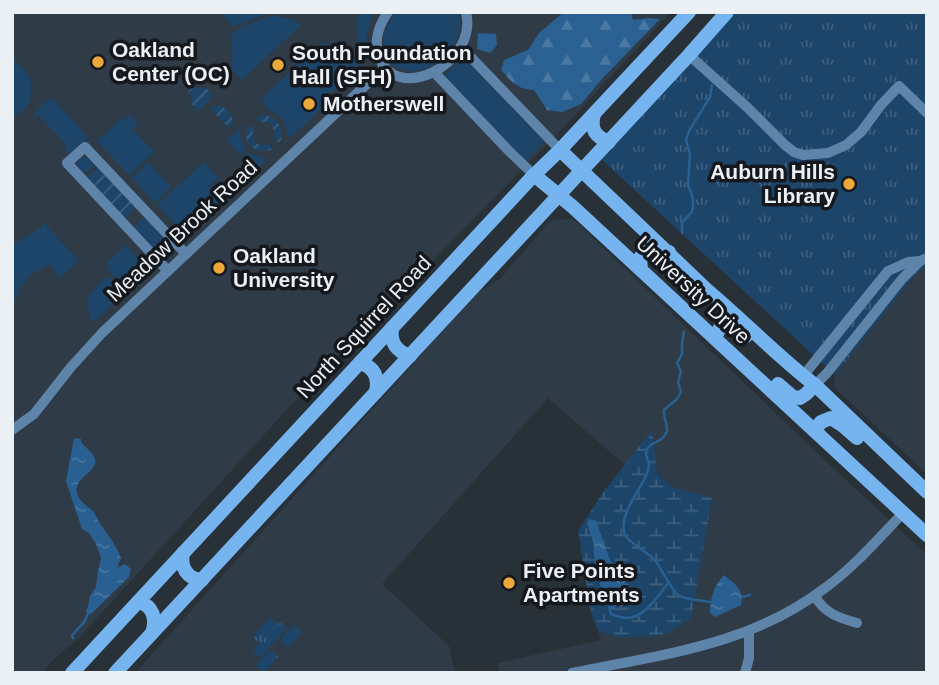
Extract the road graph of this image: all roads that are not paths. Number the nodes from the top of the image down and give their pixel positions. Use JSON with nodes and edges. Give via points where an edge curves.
{"nodes":[{"id":1,"x":388,"y":12,"type":"edge"},
{"id":2,"x":466,"y":12,"type":"edge"},
{"id":3,"x":689,"y":12,"type":"edge"},
{"id":4,"x":723,"y":15,"type":"edge"},
{"id":5,"x":461,"y":47,"type":"junction"},
{"id":6,"x":690,"y":55,"type":"junction"},
{"id":7,"x":385,"y":67,"type":"junction"},
{"id":8,"x":434,"y":72,"type":"junction"},
{"id":9,"x":927,"y":113,"type":"edge"},
{"id":10,"x":594,"y":114,"type":"junction"},
{"id":11,"x":609,"y":142,"type":"junction"},
{"id":12,"x":560,"y":150,"type":"junction"},
{"id":13,"x":581,"y":171,"type":"junction"},
{"id":14,"x":534,"y":175,"type":"junction"},
{"id":15,"x":560,"y":195,"type":"junction"},
{"id":16,"x":669,"y":252,"type":"junction"},
{"id":17,"x":186,"y":254,"type":"junction"},
{"id":18,"x":923,"y":260,"type":"edge"},
{"id":19,"x":641,"y":270,"type":"junction"},
{"id":20,"x":168,"y":271,"type":"junction"},
{"id":21,"x":392,"y":328,"type":"junction"},
{"id":22,"x":836,"y":336,"type":"junction"},
{"id":23,"x":715,"y":338,"type":"junction"},
{"id":24,"x":848,"y":346,"type":"junction"},
{"id":25,"x":729,"y":350,"type":"junction"},
{"id":26,"x":410,"y":356,"type":"junction"},
{"id":27,"x":360,"y":363,"type":"junction"},
{"id":28,"x":799,"y":373,"type":"junction"},
{"id":29,"x":815,"y":385,"type":"junction"},
{"id":30,"x":376,"y":393,"type":"junction"},
{"id":31,"x":12,"y":430,"type":"edge"},
{"id":32,"x":815,"y":430,"type":"junction"},
{"id":33,"x":901,"y":468,"type":"junction"},
{"id":34,"x":927,"y":492,"type":"edge"},
{"id":35,"x":903,"y":513,"type":"junction"},
{"id":36,"x":927,"y":524,"type":"edge"},
{"id":37,"x":927,"y":535,"type":"edge"},
{"id":38,"x":183,"y":553,"type":"junction"},
{"id":39,"x":202,"y":580,"type":"junction"},
{"id":40,"x":815,"y":596,"type":"junction"},
{"id":41,"x":138,"y":602,"type":"junction"},
{"id":42,"x":857,"y":623,"type":"dead end"},
{"id":43,"x":749,"y":631,"type":"junction"},
{"id":44,"x":152,"y":632,"type":"junction"},
{"id":45,"x":72,"y":673,"type":"edge"},
{"id":46,"x":115,"y":673,"type":"edge"},
{"id":47,"x":572,"y":673,"type":"edge"},
{"id":48,"x":745,"y":673,"type":"edge"}],
"edges":[{"from":1,"to":7,"type":"street","via":[[376,41]]},
{"from":2,"to":5,"type":"street","via":[[468,25]]},
{"from":3,"to":10,"type":"main road","name":"North Squirrel Road"},
{"from":4,"to":6,"type":"main road"},
{"from":5,"to":8,"type":"street"},
{"from":5,"to":12,"type":"street","name":"University Drive"},
{"from":6,"to":9,"type":"street","via":[[785,145],[803,155],[828,153],[846,145],[899,86]]},
{"from":6,"to":11,"type":"main road"},
{"from":7,"to":8,"type":"street","via":[[403,77]]},
{"from":7,"to":17,"type":"street","name":"Meadow Brook Road"},
{"from":8,"to":14,"type":"street","name":"University Drive"},
{"from":10,"to":11,"type":"main road","via":[[593,131]]},
{"from":10,"to":12,"type":"main road","name":"North Squirrel Road"},
{"from":11,"to":13,"type":"main road"},
{"from":12,"to":13,"type":"main road","name":"University Drive"},
{"from":12,"to":14,"type":"main road","name":"North Squirrel Road"},
{"from":13,"to":15,"type":"main road"},
{"from":13,"to":16,"type":"main road","name":"University Drive"},
{"from":14,"to":15,"type":"main road","name":"University Drive"},
{"from":14,"to":21,"type":"main road","name":"North Squirrel Road"},
{"from":15,"to":19,"type":"main road","name":"University Drive"},
{"from":15,"to":26,"type":"main road"},
{"from":16,"to":19,"type":"main road","via":[[645,251]]},
{"from":16,"to":28,"type":"main road","name":"University Drive"},
{"from":17,"to":20,"type":"street","name":"Meadow Brook Road"},
{"from":17,"to":20,"type":"street","via":[[85,147],[67,163]]},
{"from":18,"to":22,"type":"street","via":[[908,261],[888,271]]},
{"from":18,"to":24,"type":"street"},
{"from":19,"to":23,"type":"main road","name":"University Drive"},
{"from":20,"to":31,"type":"street","name":"Meadow Brook Road","via":[[93,342],[34,414]]},
{"from":21,"to":26,"type":"main road","via":[[394,345]]},
{"from":21,"to":27,"type":"main road","name":"North Squirrel Road"},
{"from":22,"to":24,"type":"street"},
{"from":22,"to":28,"type":"street"},
{"from":23,"to":25,"type":"main road","name":"University Drive"},
{"from":23,"to":28,"type":"main road","via":[[723,325],[733,325],[772,360]]},
{"from":24,"to":29,"type":"street"},
{"from":25,"to":29,"type":"main road","via":[[752,359],[793,397],[800,398]]},
{"from":25,"to":32,"type":"main road","name":"University Drive"},
{"from":26,"to":30,"type":"main road"},
{"from":27,"to":30,"type":"main road","via":[[374,372]]},
{"from":27,"to":38,"type":"main road","name":"North Squirrel Road"},
{"from":28,"to":29,"type":"main road","name":"University Drive"},
{"from":29,"to":33,"type":"main road","name":"University Drive"},
{"from":30,"to":39,"type":"main road"},
{"from":32,"to":33,"type":"main road","via":[[831,418],[873,454]]},
{"from":32,"to":35,"type":"main road","name":"University Drive"},
{"from":33,"to":34,"type":"main road","name":"University Drive"},
{"from":35,"to":37,"type":"main road","name":"University Drive"},
{"from":35,"to":40,"type":"street"},
{"from":36,"to":37,"type":"main road"},
{"from":38,"to":39,"type":"main road","via":[[184,570]]},
{"from":38,"to":41,"type":"main road","name":"North Squirrel Road"},
{"from":39,"to":44,"type":"main road"},
{"from":40,"to":42,"type":"street","via":[[828,612]]},
{"from":40,"to":43,"type":"street"},
{"from":41,"to":44,"type":"main road","via":[[153,614]]},
{"from":41,"to":45,"type":"main road","name":"North Squirrel Road"},
{"from":43,"to":47,"type":"street","via":[[698,648]]},
{"from":43,"to":48,"type":"street"},
{"from":44,"to":46,"type":"main road"}]}
